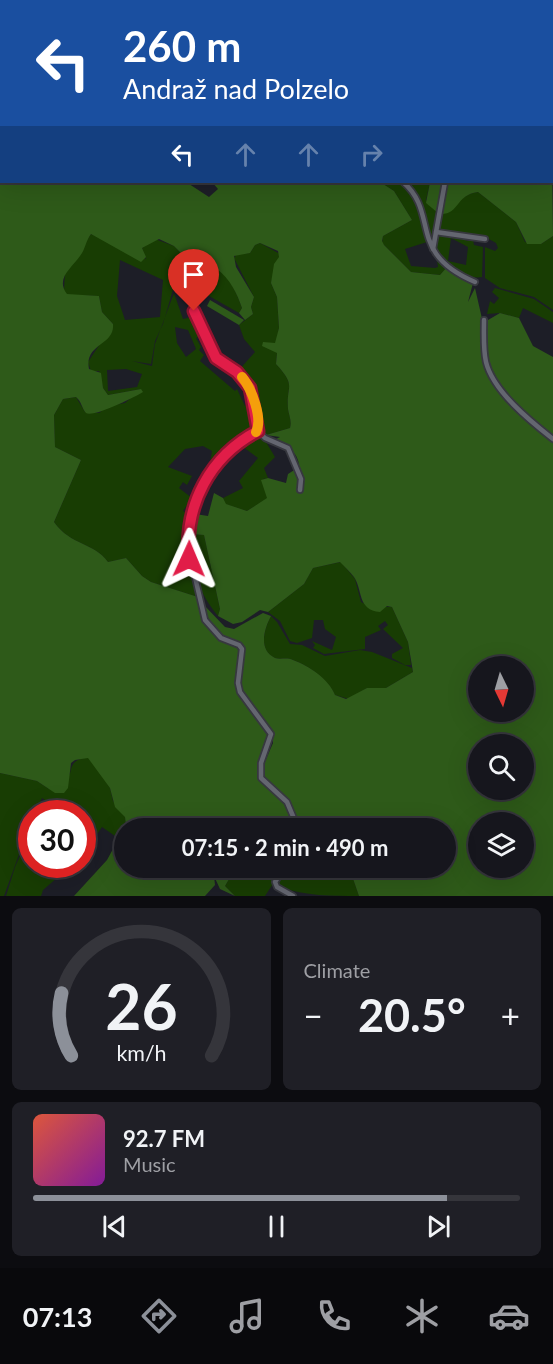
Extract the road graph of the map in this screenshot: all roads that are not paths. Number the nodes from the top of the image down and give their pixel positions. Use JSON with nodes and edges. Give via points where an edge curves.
{"nodes":[{"id":1,"x":404,"y":183,"type":"edge"},
{"id":2,"x":445,"y":183,"type":"edge"},
{"id":3,"x":436,"y":231,"type":"junction"},
{"id":4,"x":485,"y":239,"type":"dead end"},
{"id":5,"x":433,"y":252,"type":"junction"},
{"id":6,"x":475,"y":282,"type":"dead end"},
{"id":7,"x":194,"y":311,"type":"dead end"},
{"id":8,"x":484,"y":320,"type":"dead end"},
{"id":9,"x":258,"y":431,"type":"junction"},
{"id":10,"x":553,"y":439,"type":"edge"},
{"id":11,"x":300,"y":490,"type":"dead end"},
{"id":12,"x":294,"y":818,"type":"edge"},
{"id":13,"x":278,"y":878,"type":"edge"},
{"id":14,"x":293,"y":896,"type":"edge"}],
"edges":[{"from":1,"to":5,"type":"street","via":[[417,202]]},
{"from":2,"to":3,"type":"street"},
{"from":3,"to":4,"type":"street"},
{"from":3,"to":5,"type":"street"},
{"from":5,"to":6,"type":"street"},
{"from":7,"to":9,"type":"street","via":[[216,358],[237,372],[250,388]]},
{"from":8,"to":10,"type":"street","via":[[485,361],[491,377],[526,417]]},
{"from":9,"to":11,"type":"street","via":[[288,448],[301,479]]},
{"from":9,"to":12,"type":"street","via":[[216,462],[205,478],[188,547],[201,611],[221,638],[242,649],[239,687],[271,734],[261,763],[261,778],[287,802]]},
{"from":13,"to":14,"type":"street","via":[[277,887]]}]}
